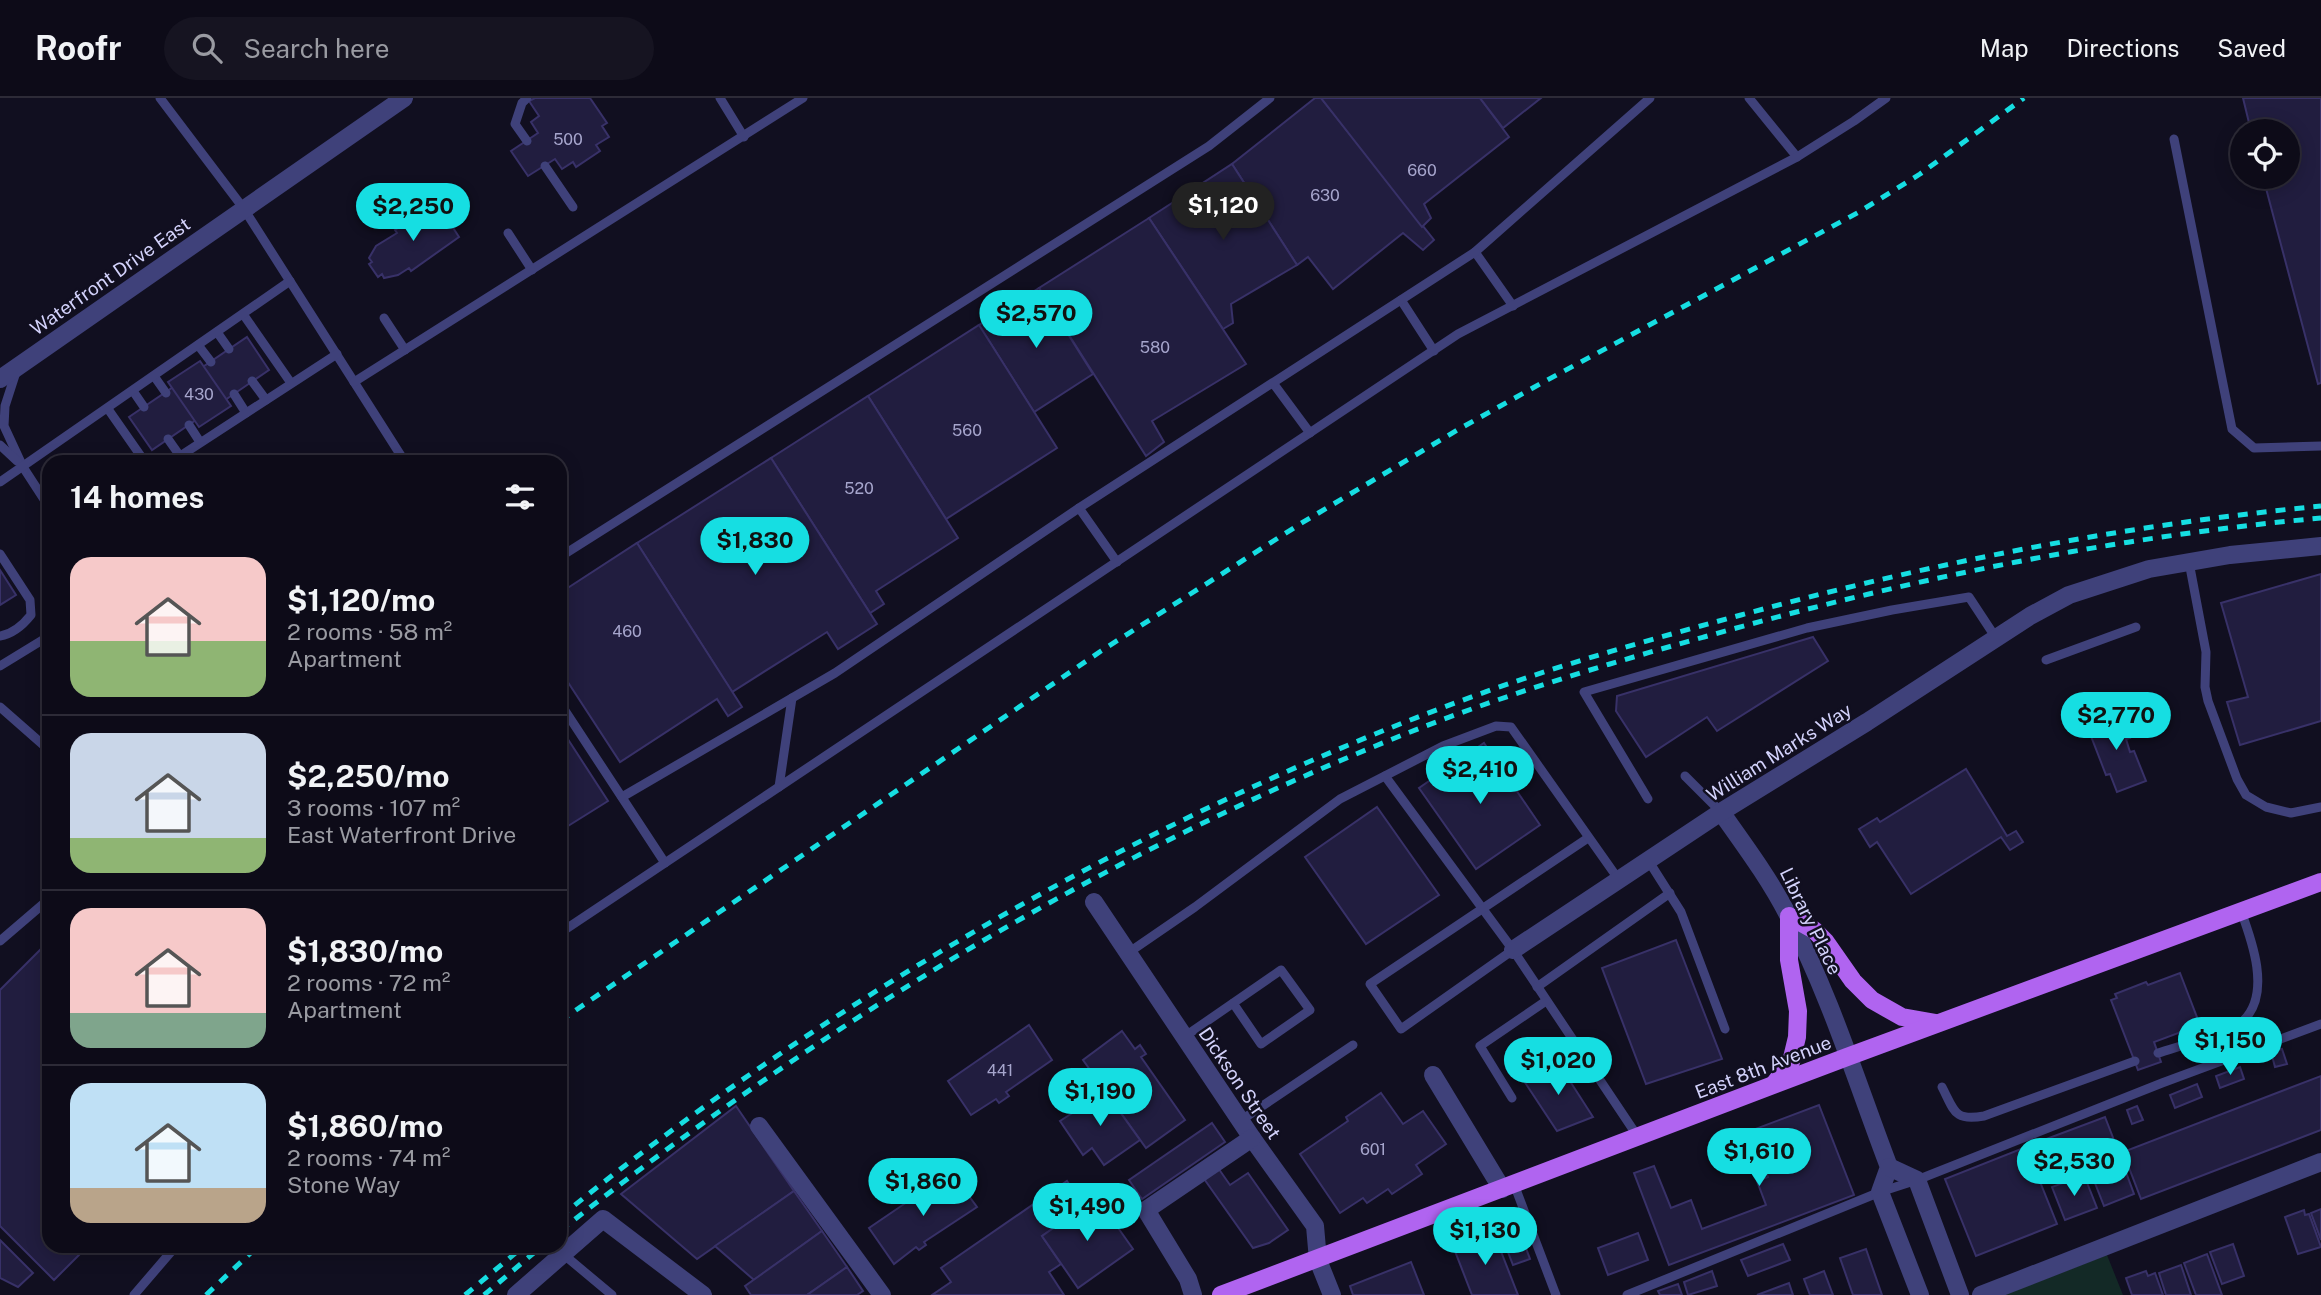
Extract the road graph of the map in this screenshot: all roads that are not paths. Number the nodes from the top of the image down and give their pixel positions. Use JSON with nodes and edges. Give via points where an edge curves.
{"nodes":[{"id":1,"x":160,"y":98,"type":"edge"},
{"id":2,"x":404,"y":98,"type":"edge"},
{"id":3,"x":527,"y":98,"type":"edge"},
{"id":4,"x":720,"y":98,"type":"edge"},
{"id":5,"x":803,"y":98,"type":"edge"},
{"id":6,"x":1270,"y":98,"type":"edge"},
{"id":7,"x":1650,"y":98,"type":"edge"},
{"id":8,"x":1749,"y":98,"type":"edge"},
{"id":9,"x":1886,"y":98,"type":"edge"},
{"id":10,"x":744,"y":136,"type":"junction"},
{"id":11,"x":2174,"y":139,"type":"dead end"},
{"id":12,"x":527,"y":141,"type":"dead end"},
{"id":13,"x":1797,"y":157,"type":"junction"},
{"id":14,"x":545,"y":166,"type":"dead end"},
{"id":15,"x":573,"y":206,"type":"dead end"},
{"id":16,"x":244,"y":209,"type":"junction"},
{"id":17,"x":508,"y":233,"type":"dead end"},
{"id":18,"x":1475,"y":252,"type":"junction"},
{"id":19,"x":532,"y":270,"type":"junction"},
{"id":20,"x":290,"y":281,"type":"junction"},
{"id":21,"x":1401,"y":300,"type":"junction"},
{"id":22,"x":1513,"y":306,"type":"junction"},
{"id":23,"x":243,"y":314,"type":"junction"},
{"id":24,"x":384,"y":318,"type":"dead end"},
{"id":25,"x":217,"y":332,"type":"junction"},
{"id":26,"x":198,"y":345,"type":"junction"},
{"id":27,"x":229,"y":349,"type":"dead end"},
{"id":28,"x":405,"y":350,"type":"junction"},
{"id":29,"x":1434,"y":351,"type":"junction"},
{"id":30,"x":337,"y":354,"type":"junction"},
{"id":31,"x":211,"y":362,"type":"dead end"},
{"id":32,"x":19,"y":365,"type":"junction"},
{"id":33,"x":154,"y":376,"type":"junction"},
{"id":34,"x":0,"y":379,"type":"edge"},
{"id":35,"x":252,"y":381,"type":"dead end"},
{"id":36,"x":354,"y":382,"type":"junction"},
{"id":37,"x":291,"y":383,"type":"junction"},
{"id":38,"x":1273,"y":383,"type":"junction"},
{"id":39,"x":133,"y":391,"type":"junction"},
{"id":40,"x":166,"y":393,"type":"dead end"},
{"id":41,"x":233,"y":394,"type":"dead end"},
{"id":42,"x":266,"y":400,"type":"junction"},
{"id":43,"x":144,"y":407,"type":"dead end"},
{"id":44,"x":108,"y":409,"type":"junction"},
{"id":45,"x":246,"y":413,"type":"junction"},
{"id":46,"x":189,"y":425,"type":"dead end"},
{"id":47,"x":1310,"y":433,"type":"junction"},
{"id":48,"x":168,"y":439,"type":"dead end"},
{"id":49,"x":200,"y":442,"type":"junction"},
{"id":50,"x":0,"y":445,"type":"edge"},
{"id":51,"x":2321,"y":446,"type":"edge"},
{"id":52,"x":140,"y":455,"type":"edge"},
{"id":53,"x":174,"y":455,"type":"edge"},
{"id":54,"x":182,"y":455,"type":"edge"},
{"id":55,"x":401,"y":455,"type":"edge"},
{"id":56,"x":23,"y":467,"type":"junction"},
{"id":57,"x":0,"y":482,"type":"edge"},
{"id":58,"x":42,"y":497,"type":"edge"},
{"id":59,"x":1079,"y":508,"type":"junction"},
{"id":60,"x":2321,"y":546,"type":"edge"},
{"id":61,"x":567,"y":553,"type":"edge"},
{"id":62,"x":0,"y":554,"type":"edge"},
{"id":63,"x":1117,"y":562,"type":"junction"},
{"id":64,"x":2189,"y":562,"type":"junction"},
{"id":65,"x":2136,"y":627,"type":"dead end"},
{"id":66,"x":0,"y":636,"type":"edge"},
{"id":67,"x":1996,"y":638,"type":"junction"},
{"id":68,"x":42,"y":640,"type":"edge"},
{"id":69,"x":2046,"y":660,"type":"dead end"},
{"id":70,"x":0,"y":666,"type":"edge"},
{"id":71,"x":792,"y":698,"type":"junction"},
{"id":72,"x":0,"y":707,"type":"edge"},
{"id":73,"x":567,"y":714,"type":"edge"},
{"id":74,"x":42,"y":744,"type":"edge"},
{"id":75,"x":1385,"y":776,"type":"junction"},
{"id":76,"x":1685,"y":776,"type":"dead end"},
{"id":77,"x":779,"y":787,"type":"junction"},
{"id":78,"x":622,"y":797,"type":"junction"},
{"id":79,"x":1648,"y":799,"type":"dead end"},
{"id":80,"x":2321,"y":807,"type":"edge"},
{"id":81,"x":1721,"y":812,"type":"junction"},
{"id":82,"x":1588,"y":838,"type":"junction"},
{"id":83,"x":1648,"y":860,"type":"junction"},
{"id":84,"x":665,"y":863,"type":"junction"},
{"id":85,"x":1619,"y":880,"type":"junction"},
{"id":86,"x":2321,"y":882,"type":"edge"},
{"id":87,"x":1670,"y":893,"type":"junction"},
{"id":88,"x":1094,"y":902,"type":"dead end"},
{"id":89,"x":42,"y":905,"type":"edge"},
{"id":90,"x":1481,"y":908,"type":"junction"},
{"id":91,"x":2241,"y":911,"type":"junction"},
{"id":92,"x":1789,"y":916,"type":"junction"},
{"id":93,"x":567,"y":928,"type":"edge"},
{"id":94,"x":0,"y":941,"type":"edge"},
{"id":95,"x":1513,"y":950,"type":"junction"},
{"id":96,"x":1128,"y":953,"type":"junction"},
{"id":97,"x":1537,"y":987,"type":"junction"},
{"id":98,"x":1546,"y":1000,"type":"junction"},
{"id":99,"x":1233,"y":1003,"type":"junction"},
{"id":100,"x":1937,"y":1024,"type":"junction"},
{"id":101,"x":2321,"y":1024,"type":"edge"},
{"id":102,"x":1725,"y":1029,"type":"dead end"},
{"id":103,"x":1184,"y":1037,"type":"junction"},
{"id":104,"x":1353,"y":1045,"type":"dead end"},
{"id":105,"x":2158,"y":1053,"type":"dead end"},
{"id":106,"x":1847,"y":1057,"type":"junction"},
{"id":107,"x":2135,"y":1061,"type":"dead end"},
{"id":108,"x":1433,"y":1075,"type":"dead end"},
{"id":109,"x":1772,"y":1086,"type":"junction"},
{"id":110,"x":1942,"y":1087,"type":"dead end"},
{"id":111,"x":1512,"y":1098,"type":"dead end"},
{"id":112,"x":1240,"y":1121,"type":"junction"},
{"id":113,"x":759,"y":1126,"type":"dead end"},
{"id":114,"x":1638,"y":1137,"type":"junction"},
{"id":115,"x":1252,"y":1138,"type":"junction"},
{"id":116,"x":2321,"y":1162,"type":"edge"},
{"id":117,"x":1889,"y":1167,"type":"junction"},
{"id":118,"x":1917,"y":1180,"type":"junction"},
{"id":119,"x":1508,"y":1187,"type":"junction"},
{"id":120,"x":1880,"y":1192,"type":"junction"},
{"id":121,"x":567,"y":1250,"type":"edge"},
{"id":122,"x":170,"y":1253,"type":"edge"},
{"id":123,"x":563,"y":1254,"type":"joint"},
{"id":124,"x":1318,"y":1260,"type":"junction"},
{"id":125,"x":522,"y":1293,"type":"edge"},
{"id":126,"x":134,"y":1295,"type":"edge"},
{"id":127,"x":612,"y":1295,"type":"edge"},
{"id":128,"x":703,"y":1295,"type":"edge"},
{"id":129,"x":883,"y":1295,"type":"edge"},
{"id":130,"x":1193,"y":1295,"type":"edge"},
{"id":131,"x":1221,"y":1295,"type":"edge"},
{"id":132,"x":1332,"y":1295,"type":"edge"},
{"id":133,"x":1556,"y":1295,"type":"edge"},
{"id":134,"x":1627,"y":1295,"type":"edge"},
{"id":135,"x":1920,"y":1295,"type":"edge"},
{"id":136,"x":1960,"y":1295,"type":"edge"},
{"id":137,"x":1981,"y":1295,"type":"edge"}],
"edges":[{"from":1,"to":16,"type":"lane"},
{"from":2,"to":16,"type":"street","name":"Waterfront Drive East"},
{"from":3,"to":12,"type":"lane","via":[[515,124]]},
{"from":4,"to":10,"type":"lane"},
{"from":5,"to":10,"type":"lane"},
{"from":6,"to":61,"type":"lane","via":[[1190,158]]},
{"from":7,"to":18,"type":"lane"},
{"from":8,"to":13,"type":"lane"},
{"from":9,"to":13,"type":"lane"},
{"from":10,"to":19,"type":"lane"},
{"from":11,"to":51,"type":"lane","via":[[2232,429],[2255,448]]},
{"from":13,"to":22,"type":"lane"},
{"from":14,"to":15,"type":"lane"},
{"from":16,"to":20,"type":"lane"},
{"from":16,"to":32,"type":"street","name":"Waterfront Drive East"},
{"from":17,"to":19,"type":"lane"},
{"from":18,"to":21,"type":"lane"},
{"from":18,"to":22,"type":"lane"},
{"from":19,"to":28,"type":"lane"},
{"from":20,"to":23,"type":"lane"},
{"from":20,"to":30,"type":"lane"},
{"from":21,"to":29,"type":"lane"},
{"from":21,"to":38,"type":"lane"},
{"from":22,"to":29,"type":"lane"},
{"from":23,"to":25,"type":"lane"},
{"from":23,"to":37,"type":"lane"},
{"from":24,"to":28,"type":"lane"},
{"from":25,"to":26,"type":"lane"},
{"from":25,"to":27,"type":"lane"},
{"from":26,"to":31,"type":"lane"},
{"from":26,"to":33,"type":"lane"},
{"from":28,"to":36,"type":"lane"},
{"from":29,"to":47,"type":"lane"},
{"from":30,"to":36,"type":"lane"},
{"from":30,"to":37,"type":"lane"},
{"from":32,"to":34,"type":"street","name":"Waterfront Drive East"},
{"from":32,"to":56,"type":"lane","via":[[5,406],[4,426]]},
{"from":33,"to":39,"type":"lane"},
{"from":33,"to":40,"type":"lane"},
{"from":35,"to":42,"type":"lane"},
{"from":36,"to":55,"type":"lane"},
{"from":37,"to":42,"type":"lane"},
{"from":38,"to":47,"type":"lane"},
{"from":38,"to":59,"type":"lane"},
{"from":39,"to":43,"type":"lane"},
{"from":39,"to":44,"type":"lane"},
{"from":41,"to":45,"type":"lane"},
{"from":42,"to":45,"type":"lane"},
{"from":44,"to":52,"type":"lane"},
{"from":44,"to":56,"type":"lane"},
{"from":45,"to":49,"type":"lane"},
{"from":46,"to":49,"type":"lane"},
{"from":47,"to":63,"type":"lane"},
{"from":48,"to":53,"type":"lane"},
{"from":49,"to":54,"type":"lane"},
{"from":50,"to":56,"type":"lane"},
{"from":56,"to":57,"type":"lane"},
{"from":56,"to":58,"type":"lane"},
{"from":59,"to":63,"type":"lane"},
{"from":59,"to":71,"type":"lane"},
{"from":60,"to":64,"type":"street","name":"William Marks Way"},
{"from":62,"to":66,"type":"lane","via":[[30,600],[31,615],[24,625]]},
{"from":63,"to":77,"type":"lane"},
{"from":64,"to":67,"type":"street","name":"William Marks Way","via":[[2069,595]]},
{"from":64,"to":80,"type":"lane","via":[[2206,652],[2208,701],[2237,779],[2246,794],[2266,807],[2291,813]]},
{"from":65,"to":69,"type":"lane"},
{"from":67,"to":79,"type":"lane","via":[[1969,597],[1807,628],[1584,692]]},
{"from":67,"to":81,"type":"street","name":"William Marks Way"},
{"from":68,"to":70,"type":"lane"},
{"from":71,"to":77,"type":"lane"},
{"from":71,"to":78,"type":"lane"},
{"from":72,"to":74,"type":"lane"},
{"from":73,"to":78,"type":"lane"},
{"from":75,"to":82,"type":"lane","via":[[1443,746],[1496,726],[1511,727]]},
{"from":75,"to":90,"type":"lane"},
{"from":75,"to":96,"type":"lane","via":[[1340,799]]},
{"from":76,"to":81,"type":"lane"},
{"from":77,"to":84,"type":"lane"},
{"from":78,"to":84,"type":"lane"},
{"from":81,"to":83,"type":"street","name":"William Marks Way"},
{"from":81,"to":92,"type":"street","name":"Library Place"},
{"from":82,"to":85,"type":"lane"},
{"from":82,"to":90,"type":"lane"},
{"from":83,"to":85,"type":"street","name":"William Marks Way"},
{"from":83,"to":87,"type":"lane"},
{"from":84,"to":93,"type":"lane"},
{"from":85,"to":95,"type":"street","name":"William Marks Way"},
{"from":86,"to":91,"type":"main road","name":"East 8th Avenue"},
{"from":87,"to":97,"type":"lane"},
{"from":87,"to":102,"type":"lane"},
{"from":88,"to":96,"type":"street","name":"Dickson Street"},
{"from":89,"to":94,"type":"lane"},
{"from":90,"to":95,"type":"lane"},
{"from":90,"to":95,"type":"lane","via":[[1370,984],[1401,1029]]},
{"from":91,"to":100,"type":"main road","name":"East 8th Avenue"},
{"from":91,"to":105,"type":"lane","via":[[2258,971],[2253,1007],[2242,1021]]},
{"from":92,"to":100,"type":"main road","via":[[1825,941],[1872,1000],[1902,1017]]},
{"from":92,"to":106,"type":"street","name":"Library Place"},
{"from":92,"to":109,"type":"main road","via":[[1788,960],[1798,1011],[1797,1037],[1791,1062]]},
{"from":95,"to":97,"type":"lane"},
{"from":96,"to":103,"type":"street","name":"Dickson Street"},
{"from":97,"to":98,"type":"lane"},
{"from":98,"to":111,"type":"lane","via":[[1480,1046]]},
{"from":98,"to":114,"type":"lane"},
{"from":99,"to":99,"type":"lane","via":[[1281,970],[1310,1010],[1261,1044]]},
{"from":99,"to":103,"type":"lane"},
{"from":100,"to":106,"type":"main road","name":"East 8th Avenue"},
{"from":101,"to":118,"type":"lane"},
{"from":103,"to":112,"type":"street","name":"Dickson Street"},
{"from":104,"to":112,"type":"lane"},
{"from":106,"to":109,"type":"main road","name":"East 8th Avenue"},
{"from":106,"to":117,"type":"street","name":"Library Place"},
{"from":107,"to":110,"type":"lane","via":[[1967,1119],[1956,1114]]},
{"from":108,"to":119,"type":"street"},
{"from":109,"to":114,"type":"main road","name":"East 8th Avenue"},
{"from":112,"to":115,"type":"street","name":"Dickson Street"},
{"from":113,"to":129,"type":"street"},
{"from":114,"to":119,"type":"main road","name":"East 8th Avenue"},
{"from":115,"to":124,"type":"street","name":"Dickson Street","via":[[1315,1226]]},
{"from":115,"to":130,"type":"street","via":[[1146,1210]]},
{"from":116,"to":137,"type":"street"},
{"from":117,"to":118,"type":"street"},
{"from":117,"to":120,"type":"street"},
{"from":118,"to":120,"type":"lane"},
{"from":118,"to":136,"type":"street"},
{"from":119,"to":124,"type":"main road","name":"East 8th Avenue"},
{"from":119,"to":133,"type":"lane"},
{"from":120,"to":134,"type":"lane"},
{"from":120,"to":135,"type":"street"},
{"from":121,"to":128,"type":"street","via":[[603,1219]]},
{"from":122,"to":126,"type":"lane"},
{"from":123,"to":125,"type":"street"},
{"from":123,"to":127,"type":"lane"},
{"from":124,"to":131,"type":"main road","name":"East 8th Avenue"},
{"from":124,"to":132,"type":"street","name":"Dickson Street"}]}
